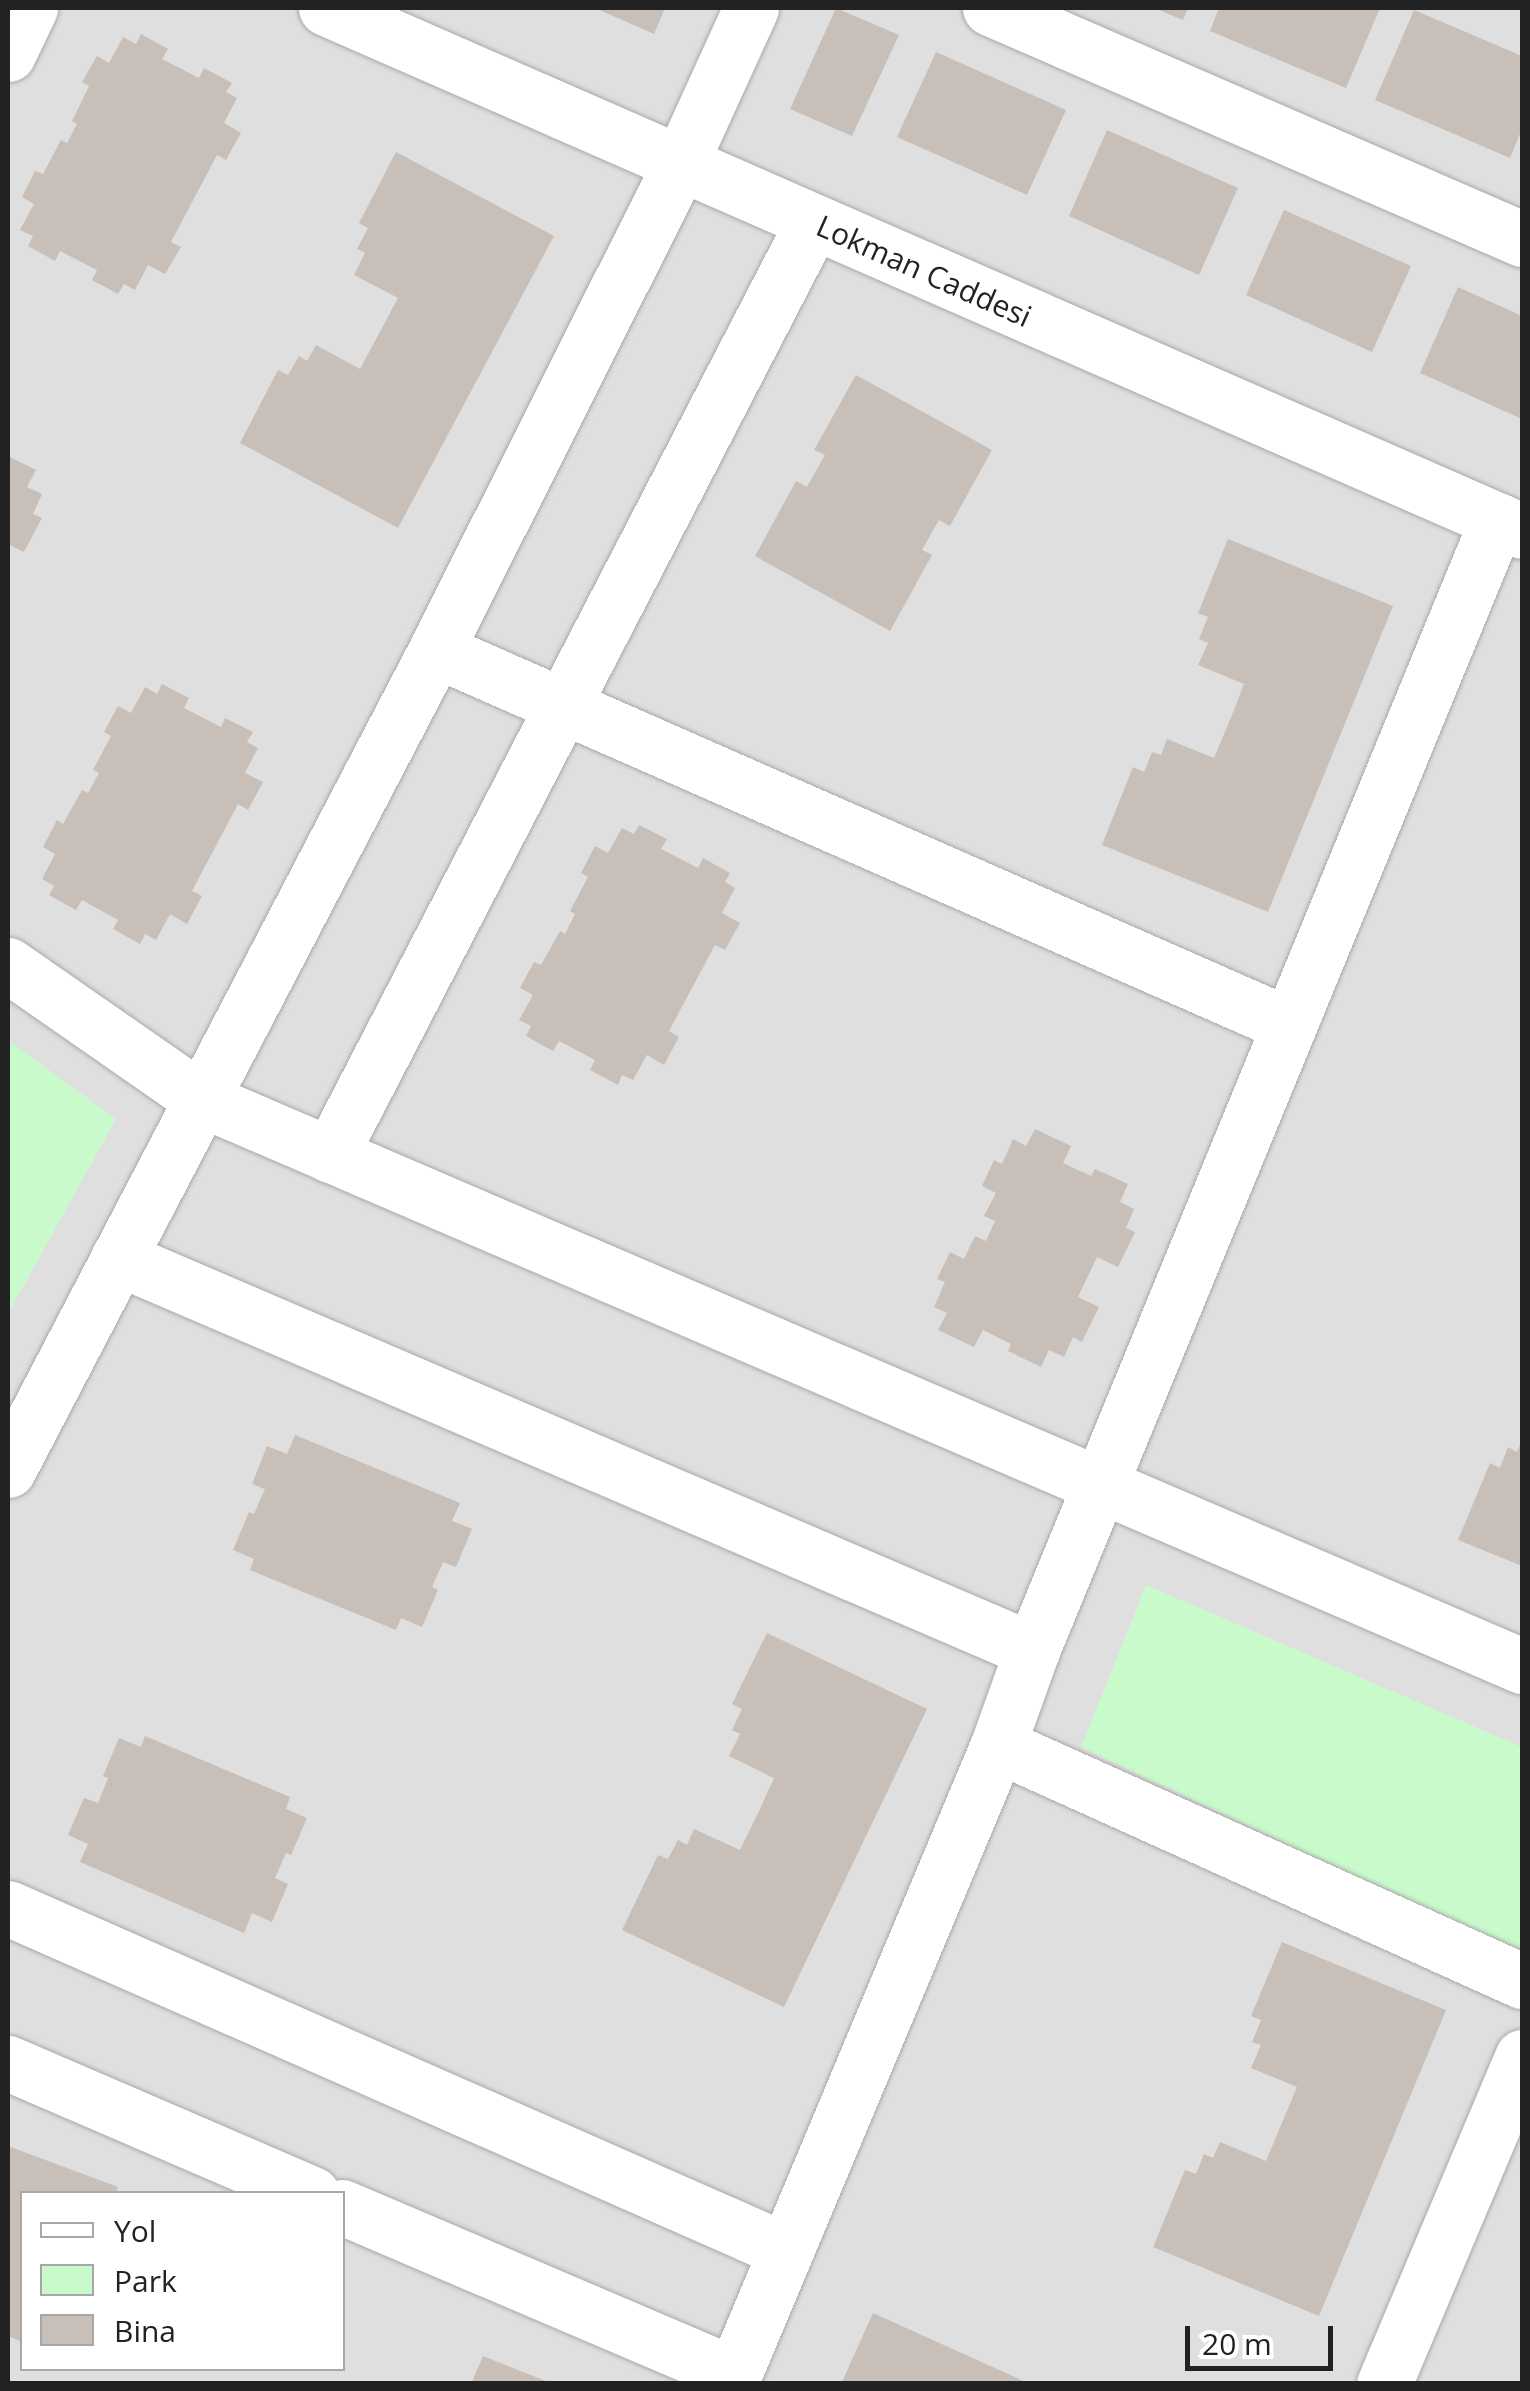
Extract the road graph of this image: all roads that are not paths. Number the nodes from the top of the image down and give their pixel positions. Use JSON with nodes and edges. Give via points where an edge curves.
{"nodes":[{"id":1,"x":30,"y":8,"type":"edge"},
{"id":2,"x":326,"y":8,"type":"edge"},
{"id":3,"x":751,"y":8,"type":"edge"},
{"id":4,"x":990,"y":8,"type":"edge"},
{"id":5,"x":8,"y":54,"type":"edge"},
{"id":6,"x":680,"y":164,"type":"junction"},
{"id":7,"x":812,"y":222,"type":"junction"},
{"id":8,"x":1522,"y":240,"type":"edge"},
{"id":9,"x":1510,"y":526,"type":"edge"},
{"id":10,"x":436,"y":650,"type":"junction"},
{"id":11,"x":562,"y":706,"type":"junction"},
{"id":12,"x":8,"y":965,"type":"edge"},
{"id":13,"x":1289,"y":1025,"type":"junction"},
{"id":14,"x":201,"y":1100,"type":"junction"},
{"id":15,"x":330,"y":1155,"type":"junction"},
{"id":16,"x":118,"y":1258,"type":"junction"},
{"id":17,"x":8,"y":1470,"type":"edge"},
{"id":18,"x":1099,"y":1487,"type":"junction"},
{"id":19,"x":1032,"y":1650,"type":"junction"},
{"id":20,"x":1522,"y":1666,"type":"edge"},
{"id":21,"x":998,"y":1744,"type":"junction"},
{"id":22,"x":8,"y":1908,"type":"edge"},
{"id":23,"x":1522,"y":1981,"type":"edge"},
{"id":24,"x":8,"y":2063,"type":"edge"},
{"id":25,"x":1516,"y":2088,"type":"edge"},
{"id":26,"x":305,"y":2191,"type":"edge"},
{"id":27,"x":345,"y":2208,"type":"edge"},
{"id":28,"x":785,"y":2250,"type":"junction"},
{"id":29,"x":731,"y":2379,"type":"edge"},
{"id":30,"x":1384,"y":2384,"type":"edge"}],
"edges":[{"from":1,"to":5,"type":"street"},
{"from":2,"to":6,"type":"street","name":"Lokman Caddesi"},
{"from":3,"to":6,"type":"street"},
{"from":4,"to":8,"type":"street"},
{"from":6,"to":7,"type":"street","name":"Lokman Caddesi"},
{"from":6,"to":10,"type":"street"},
{"from":7,"to":9,"type":"street","name":"Lokman Caddesi"},
{"from":7,"to":11,"type":"street"},
{"from":9,"to":13,"type":"street"},
{"from":10,"to":11,"type":"street"},
{"from":10,"to":14,"type":"street"},
{"from":11,"to":13,"type":"street"},
{"from":11,"to":15,"type":"street"},
{"from":12,"to":14,"type":"street"},
{"from":13,"to":18,"type":"street"},
{"from":14,"to":15,"type":"street"},
{"from":14,"to":16,"type":"street"},
{"from":15,"to":18,"type":"street"},
{"from":16,"to":17,"type":"street"},
{"from":16,"to":19,"type":"street"},
{"from":18,"to":19,"type":"street"},
{"from":18,"to":20,"type":"street"},
{"from":19,"to":21,"type":"street"},
{"from":21,"to":23,"type":"street"},
{"from":21,"to":28,"type":"street"},
{"from":22,"to":28,"type":"street"},
{"from":24,"to":26,"type":"street"},
{"from":25,"to":30,"type":"street"},
{"from":27,"to":29,"type":"street"},
{"from":28,"to":29,"type":"street"}]}
